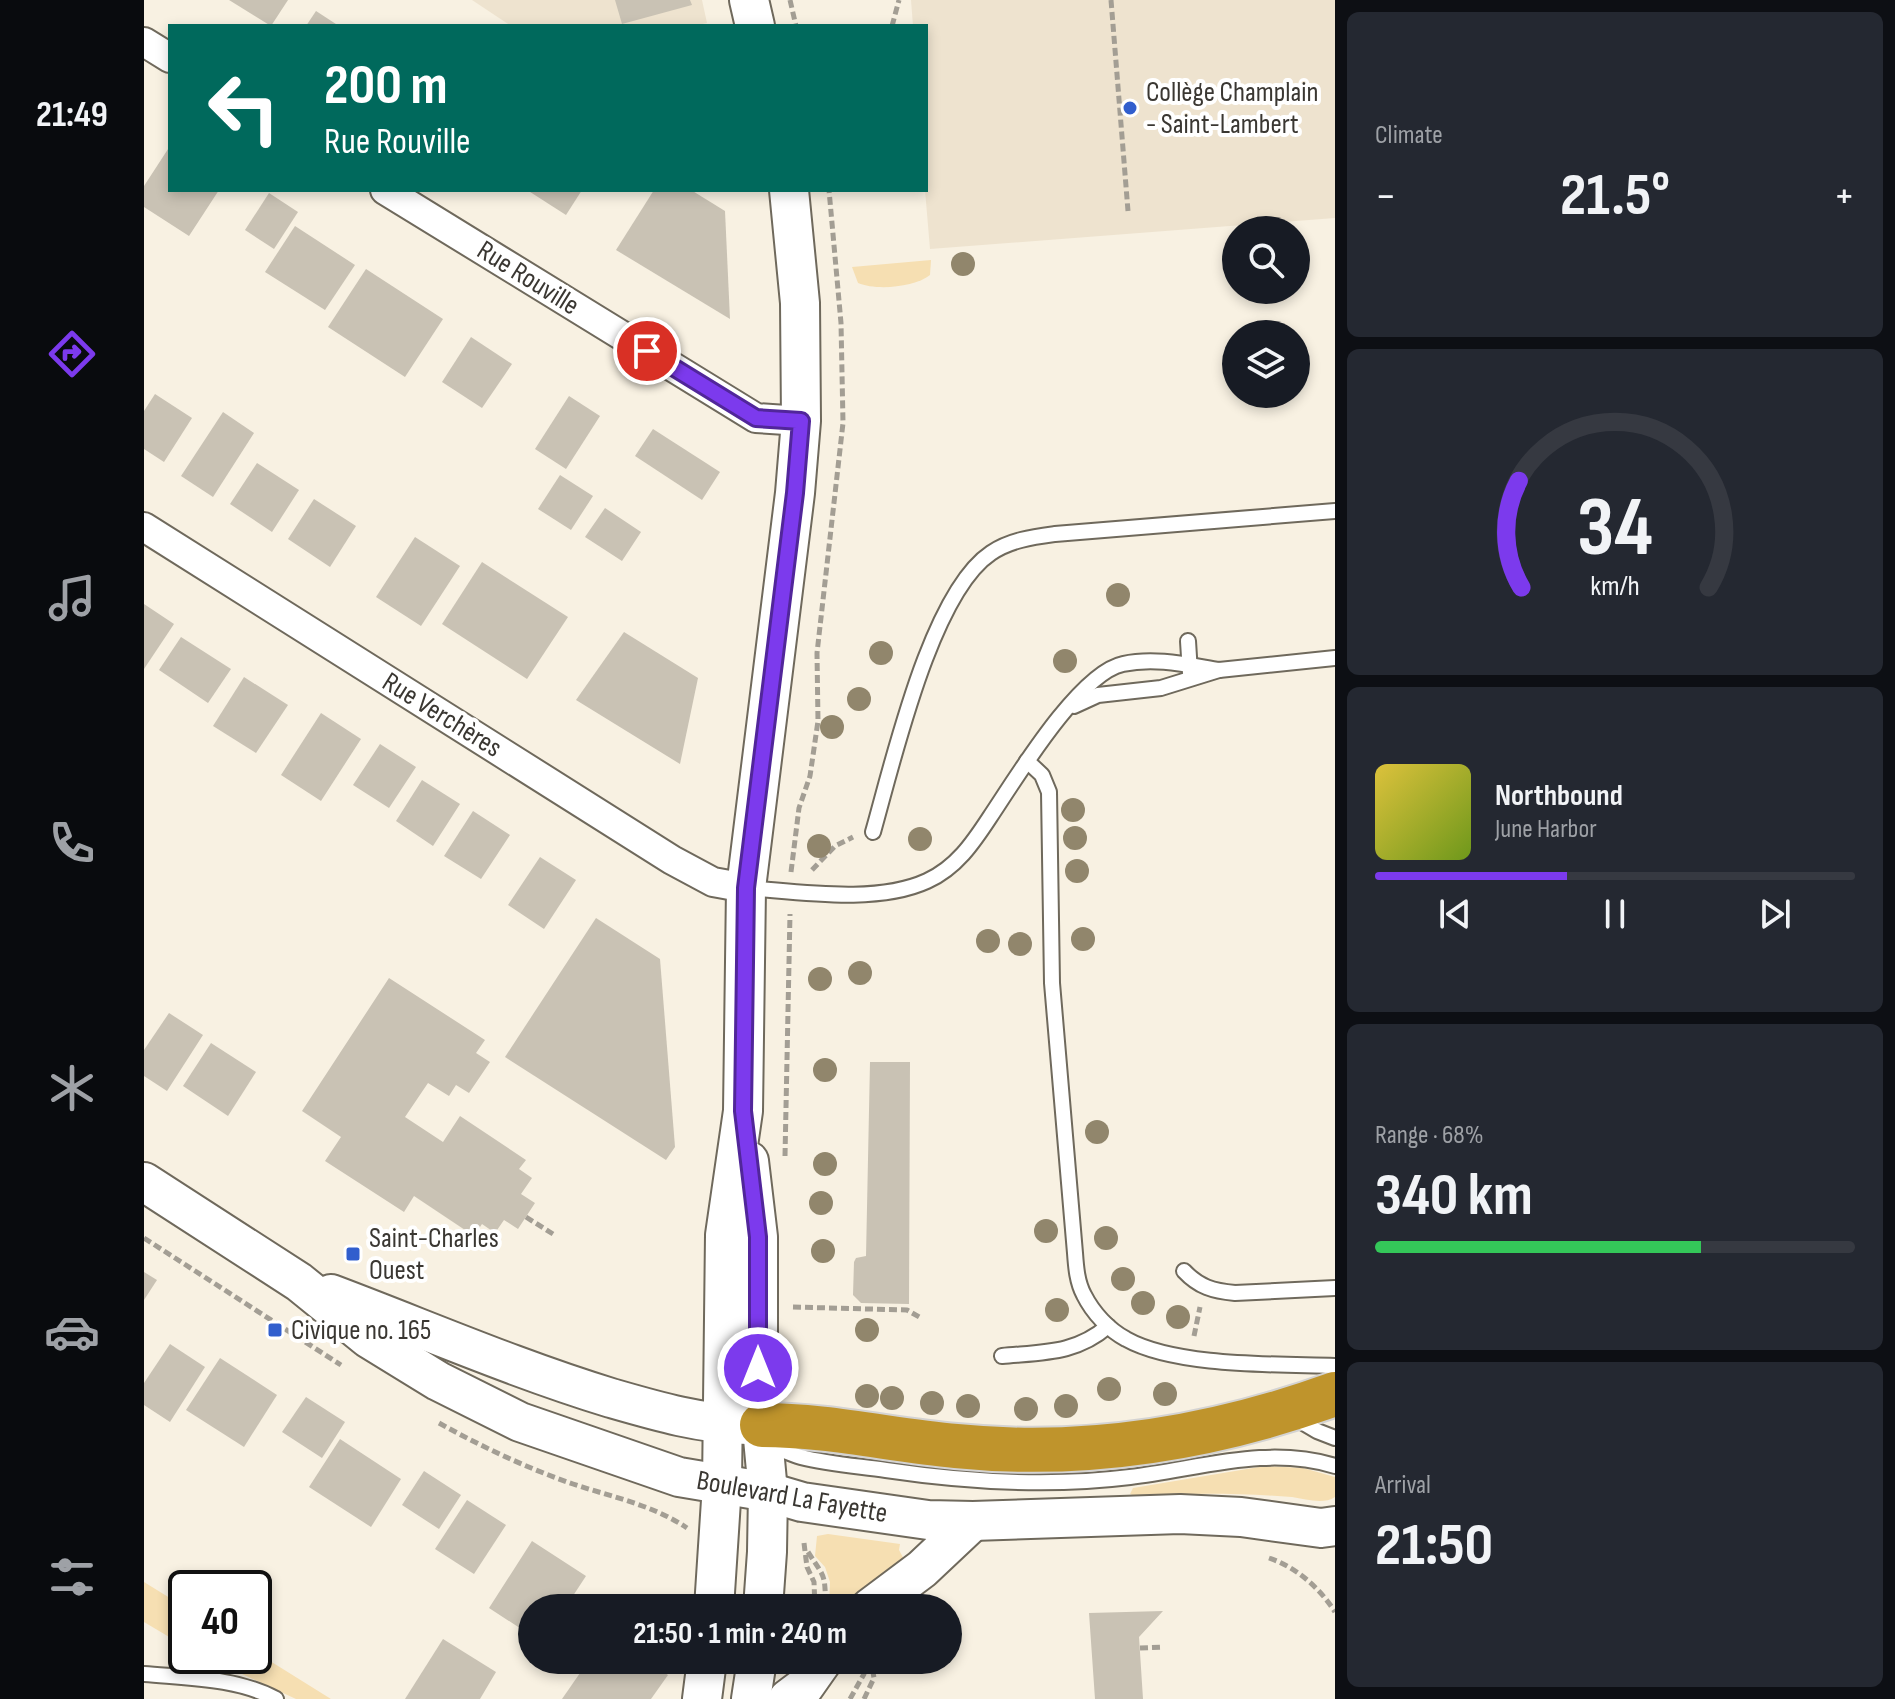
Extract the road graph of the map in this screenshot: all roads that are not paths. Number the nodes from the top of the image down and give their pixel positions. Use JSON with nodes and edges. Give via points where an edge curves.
{"nodes":[{"id":1,"x":749,"y":0,"type":"edge"},
{"id":2,"x":755,"y":24,"type":"edge"},
{"id":3,"x":144,"y":42,"type":"edge"},
{"id":4,"x":168,"y":57,"type":"edge"},
{"id":5,"x":388,"y":192,"type":"edge"},
{"id":6,"x":789,"y":192,"type":"edge"},
{"id":7,"x":801,"y":421,"type":"junction"},
{"id":8,"x":1335,"y":511,"type":"edge"},
{"id":9,"x":144,"y":527,"type":"edge"},
{"id":10,"x":1188,"y":641,"type":"dead end"},
{"id":11,"x":1335,"y":658,"type":"edge"},
{"id":12,"x":1190,"y":672,"type":"junction"},
{"id":13,"x":1067,"y":711,"type":"junction"},
{"id":14,"x":1027,"y":761,"type":"junction"},
{"id":15,"x":873,"y":832,"type":"road end"},
{"id":16,"x":746,"y":888,"type":"junction"},
{"id":17,"x":144,"y":1182,"type":"edge"},
{"id":18,"x":1184,"y":1271,"type":"dead end"},
{"id":19,"x":299,"y":1282,"type":"junction"},
{"id":20,"x":1335,"y":1288,"type":"edge"},
{"id":21,"x":1108,"y":1326,"type":"junction"},
{"id":22,"x":1002,"y":1356,"type":"dead end"},
{"id":23,"x":1335,"y":1366,"type":"edge"},
{"id":24,"x":1335,"y":1394,"type":"edge"},
{"id":25,"x":1284,"y":1411,"type":"junction"},
{"id":26,"x":749,"y":1431,"type":"junction"},
{"id":27,"x":1335,"y":1438,"type":"edge"},
{"id":28,"x":1335,"y":1466,"type":"edge"},
{"id":29,"x":722,"y":1485,"type":"junction"},
{"id":30,"x":768,"y":1492,"type":"junction"},
{"id":31,"x":973,"y":1521,"type":"junction"},
{"id":32,"x":1328,"y":1531,"type":"edge"},
{"id":33,"x":715,"y":1594,"type":"edge"},
{"id":34,"x":764,"y":1594,"type":"edge"},
{"id":35,"x":889,"y":1594,"type":"edge"},
{"id":36,"x":144,"y":1674,"type":"edge"},
{"id":37,"x":705,"y":1674,"type":"edge"},
{"id":38,"x":755,"y":1674,"type":"edge"},
{"id":39,"x":813,"y":1674,"type":"edge"},
{"id":40,"x":276,"y":1699,"type":"edge"},
{"id":41,"x":702,"y":1699,"type":"edge"},
{"id":42,"x":751,"y":1699,"type":"edge"},
{"id":43,"x":788,"y":1699,"type":"edge"}],
"edges":[{"from":1,"to":2,"type":"street"},
{"from":3,"to":4,"type":"street"},
{"from":5,"to":7,"type":"street","name":"Rue Rouville","via":[[756,418]]},
{"from":6,"to":7,"type":"street","via":[[801,319]]},
{"from":7,"to":16,"type":"street"},
{"from":8,"to":15,"type":"lane","via":[[1055,534],[993,552],[965,578],[938,630],[912,695]]},
{"from":9,"to":16,"type":"street","name":"Rue Verchères","via":[[672,860],[713,882]]},
{"from":10,"to":12,"type":"lane"},
{"from":11,"to":12,"type":"lane"},
{"from":12,"to":13,"type":"lane","via":[[1161,688],[1098,695]]},
{"from":12,"to":13,"type":"lane","via":[[1160,661],[1114,667],[1096,678]]},
{"from":13,"to":14,"type":"lane"},
{"from":14,"to":16,"type":"lane","via":[[967,851],[926,882],[859,893]]},
{"from":14,"to":21,"type":"lane","via":[[1047,784],[1051,807],[1052,983],[1077,1274],[1085,1296]]},
{"from":16,"to":26,"type":"street","via":[[743,1111],[758,1237],[757,1352]]},
{"from":17,"to":19,"type":"street","name":"Boulevard La Fayette"},
{"from":18,"to":20,"type":"lane","via":[[1195,1282],[1235,1293]]},
{"from":19,"to":26,"type":"street","name":"Boulevard La Fayette","via":[[576,1387]]},
{"from":19,"to":29,"type":"street","name":"Boulevard La Fayette","via":[[368,1338],[503,1414],[635,1464]]},
{"from":21,"to":22,"type":"lane","via":[[1077,1346]]},
{"from":21,"to":23,"type":"lane","via":[[1129,1341],[1189,1357]]},
{"from":24,"to":25,"type":"highway"},
{"from":25,"to":26,"type":"highway","via":[[1170,1439],[1035,1451],[799,1425]]},
{"from":25,"to":27,"type":"lane"},
{"from":26,"to":28,"type":"lane","via":[[800,1457],[1015,1482],[1095,1481],[1264,1456],[1302,1457]]},
{"from":26,"to":29,"type":"street"},
{"from":26,"to":30,"type":"street"},
{"from":29,"to":30,"type":"street","name":"Boulevard La Fayette"},
{"from":29,"to":33,"type":"street"},
{"from":30,"to":31,"type":"street","name":"Boulevard La Fayette","via":[[897,1516]]},
{"from":30,"to":34,"type":"street"},
{"from":31,"to":32,"type":"street","name":"Boulevard La Fayette","via":[[1193,1515]]},
{"from":31,"to":35,"type":"street"},
{"from":36,"to":40,"type":"lane","via":[[226,1683]]},
{"from":37,"to":41,"type":"street"},
{"from":38,"to":42,"type":"street"},
{"from":39,"to":43,"type":"street"}]}
